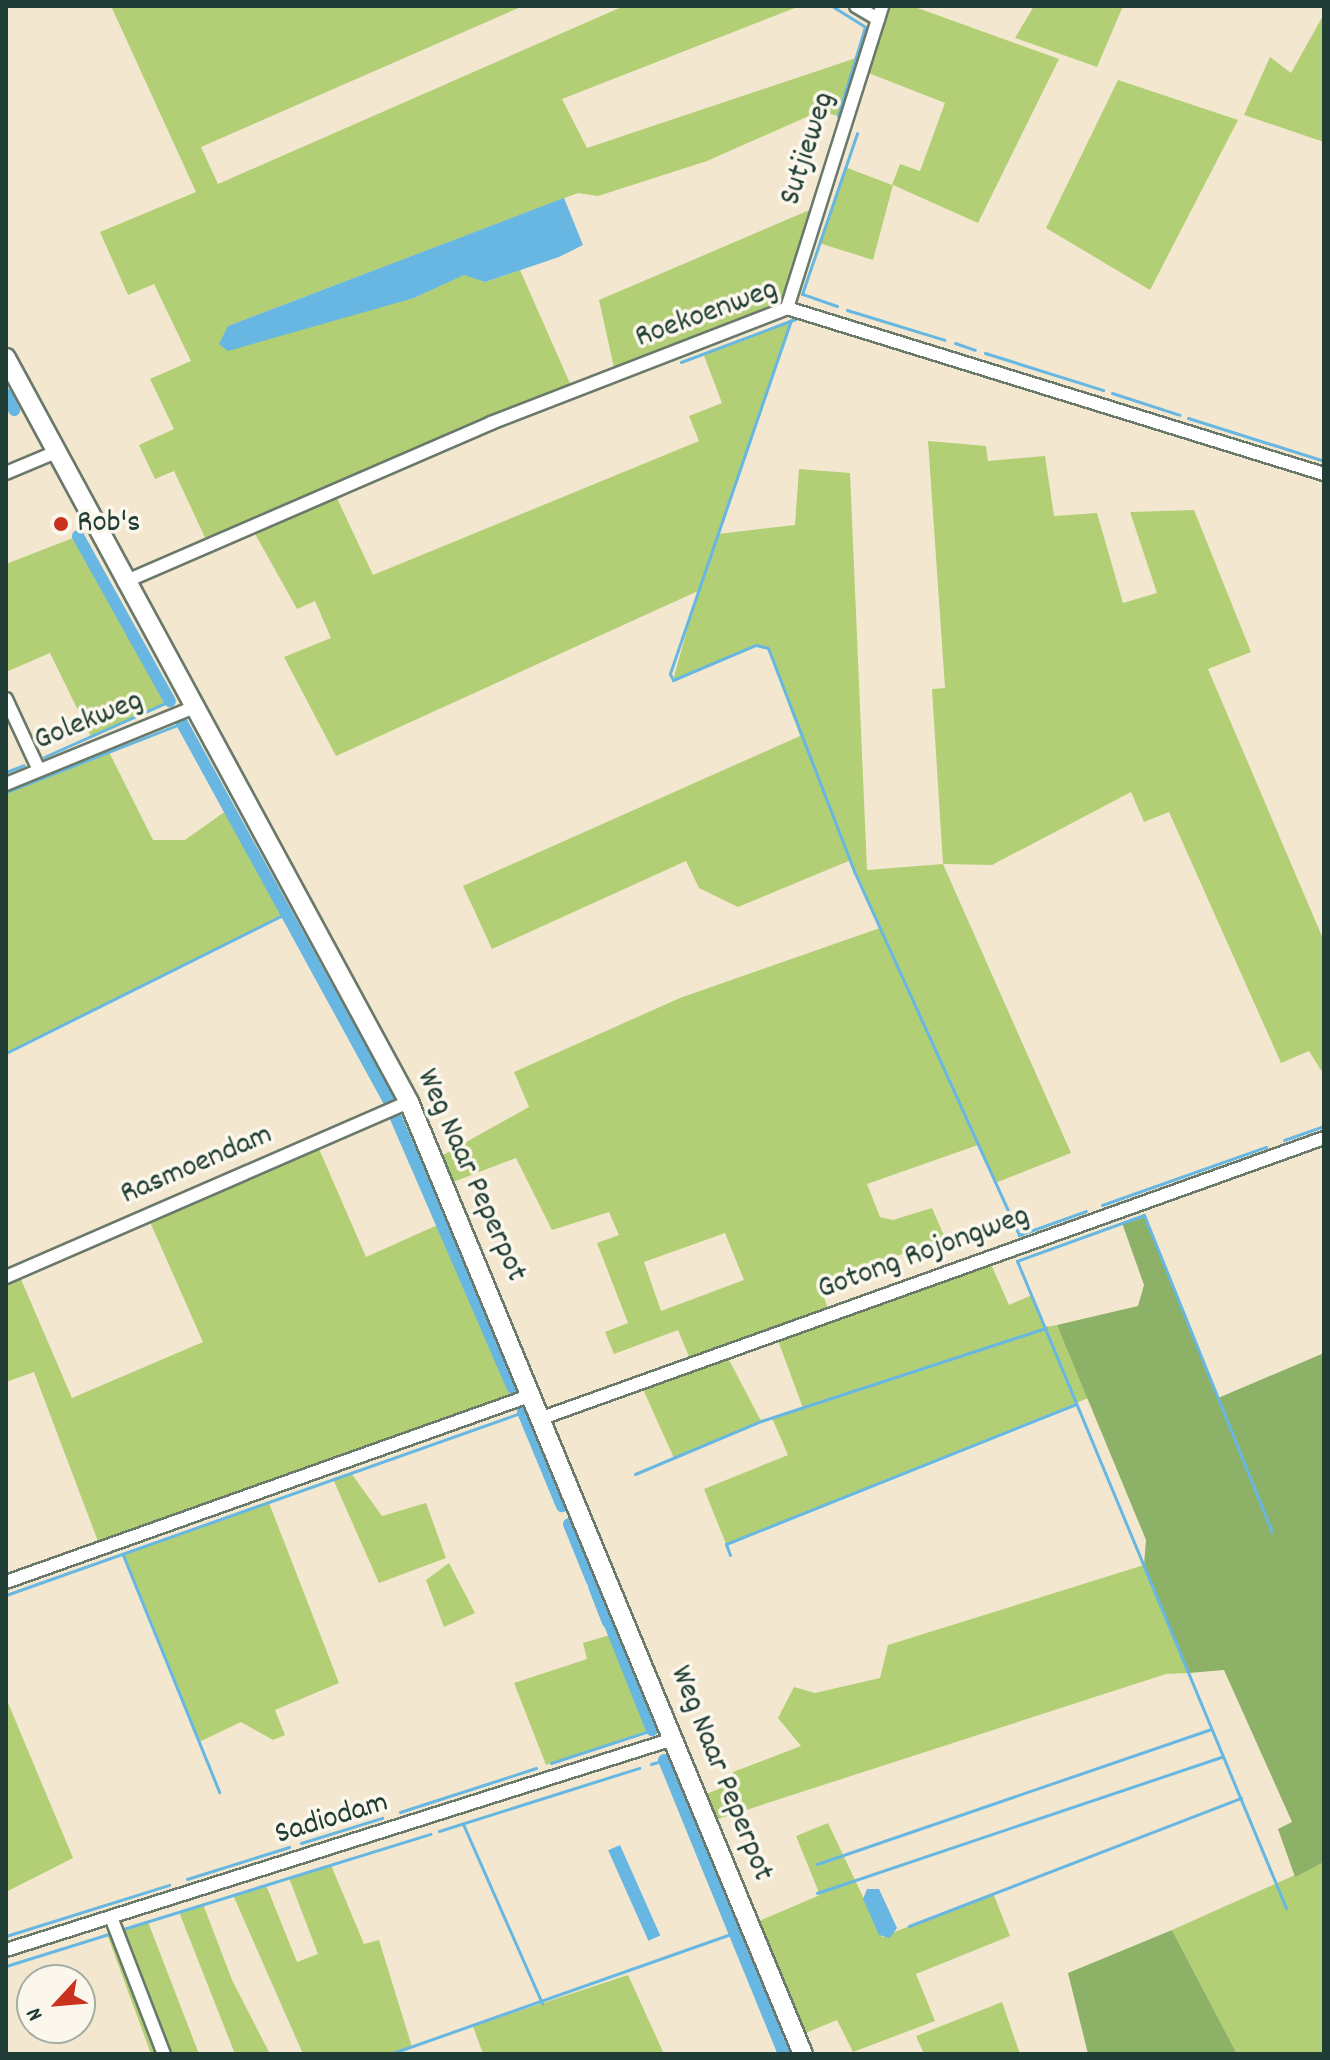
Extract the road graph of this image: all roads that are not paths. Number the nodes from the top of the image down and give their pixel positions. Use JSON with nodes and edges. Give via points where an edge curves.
{"nodes":[{"id":1,"x":856,"y":6,"type":"edge"},
{"id":2,"x":882,"y":6,"type":"edge"},
{"id":3,"x":878,"y":19,"type":"junction"},
{"id":4,"x":787,"y":308,"type":"junction"},
{"id":5,"x":6,"y":358,"type":"edge"},
{"id":6,"x":56,"y":452,"type":"junction"},
{"id":7,"x":6,"y":473,"type":"edge"},
{"id":8,"x":1324,"y":474,"type":"edge"},
{"id":9,"x":124,"y":582,"type":"junction"},
{"id":10,"x":6,"y":699,"type":"edge"},
{"id":11,"x":192,"y":708,"type":"junction"},
{"id":12,"x":39,"y":770,"type":"junction"},
{"id":13,"x":6,"y":784,"type":"edge"},
{"id":14,"x":409,"y":1102,"type":"junction"},
{"id":15,"x":1324,"y":1138,"type":"edge"},
{"id":16,"x":6,"y":1277,"type":"edge"},
{"id":17,"x":532,"y":1395,"type":"junction"},
{"id":18,"x":542,"y":1418,"type":"junction"},
{"id":19,"x":6,"y":1582,"type":"edge"},
{"id":20,"x":673,"y":1739,"type":"junction"},
{"id":21,"x":111,"y":1917,"type":"junction"},
{"id":22,"x":6,"y":1950,"type":"edge"},
{"id":23,"x":164,"y":2054,"type":"edge"},
{"id":24,"x":803,"y":2054,"type":"edge"}],
"edges":[{"from":1,"to":3,"type":"street"},
{"from":2,"to":3,"type":"street","name":"Sutjieweg"},
{"from":3,"to":4,"type":"street","name":"Sutjieweg"},
{"from":4,"to":8,"type":"street","name":"Roekoenweg"},
{"from":4,"to":9,"type":"street","name":"Roekoenweg","via":[[491,423]]},
{"from":5,"to":6,"type":"street","name":"Weg Naar Peperpot"},
{"from":6,"to":7,"type":"street"},
{"from":6,"to":9,"type":"street","name":"Weg Naar Peperpot"},
{"from":9,"to":11,"type":"street","name":"Weg Naar Peperpot"},
{"from":10,"to":12,"type":"street"},
{"from":11,"to":12,"type":"street","name":"Golekweg"},
{"from":11,"to":14,"type":"street","name":"Weg Naar Peperpot"},
{"from":12,"to":13,"type":"street","name":"Golekweg"},
{"from":14,"to":16,"type":"street","name":"Rasmoendam"},
{"from":14,"to":17,"type":"street","name":"Weg Naar Peperpot"},
{"from":15,"to":18,"type":"street","name":"Gotong Rojongweg"},
{"from":17,"to":18,"type":"street","name":"Weg Naar Peperpot"},
{"from":17,"to":19,"type":"street"},
{"from":18,"to":20,"type":"street","name":"Weg Naar Peperpot"},
{"from":20,"to":21,"type":"street","name":"Sadiodam"},
{"from":20,"to":24,"type":"street","name":"Weg Naar Peperpot"},
{"from":21,"to":22,"type":"street","name":"Sadiodam"},
{"from":21,"to":23,"type":"street"}]}
